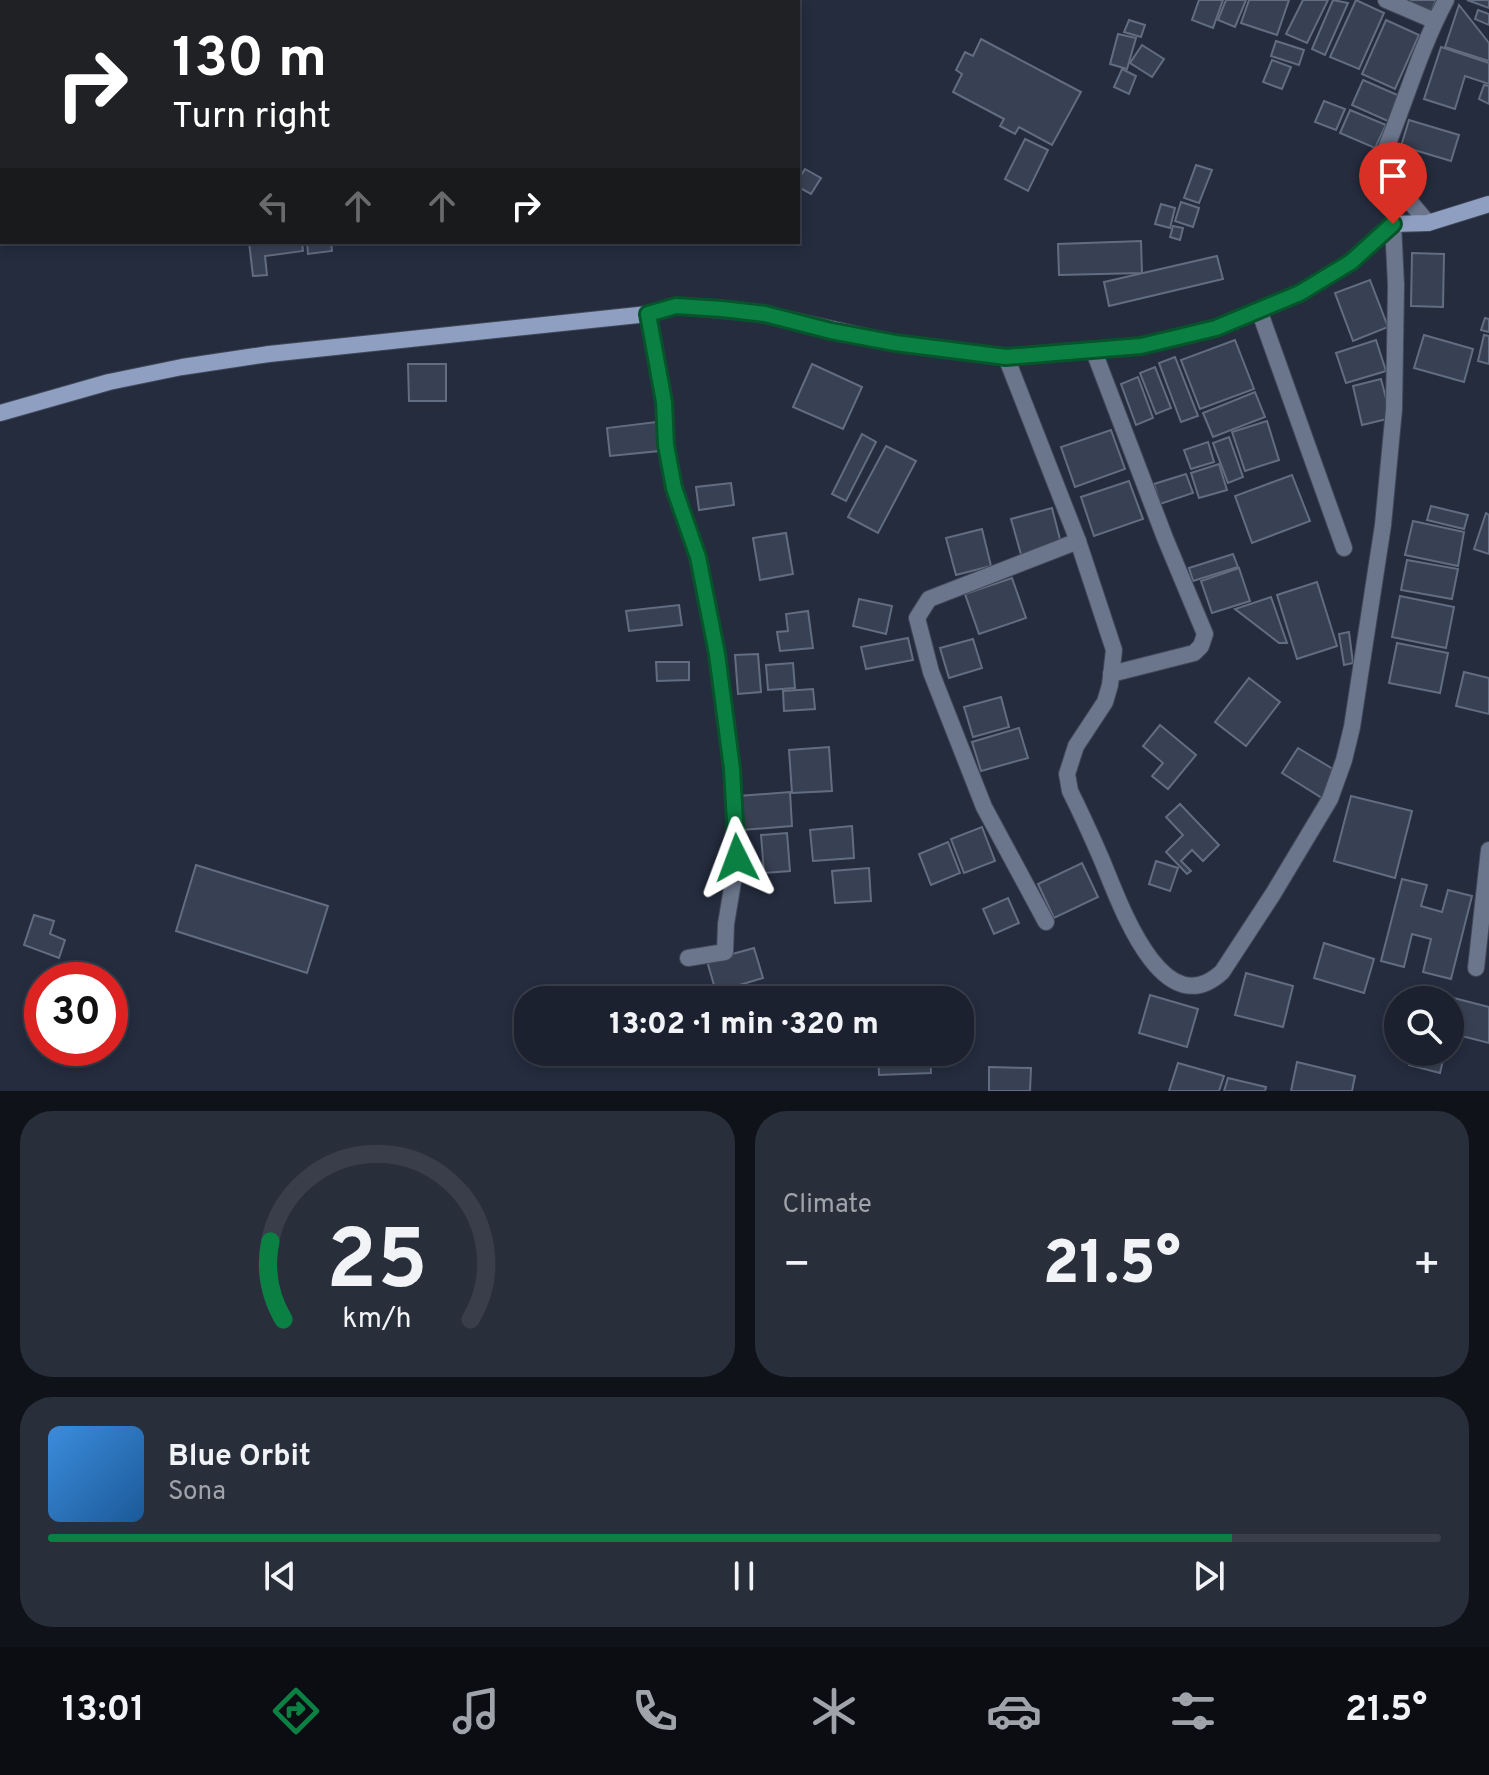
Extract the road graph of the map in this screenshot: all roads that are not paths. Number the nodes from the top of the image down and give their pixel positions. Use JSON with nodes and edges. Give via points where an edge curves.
{"nodes":[{"id":1,"x":1386,"y":0,"type":"edge"},
{"id":2,"x":1446,"y":0,"type":"edge"},
{"id":3,"x":1435,"y":21,"type":"junction"},
{"id":4,"x":1489,"y":204,"type":"edge"},
{"id":5,"x":1428,"y":223,"type":"junction"},
{"id":6,"x":1393,"y":224,"type":"junction"},
{"id":7,"x":1259,"y":310,"type":"junction"},
{"id":8,"x":648,"y":314,"type":"junction"},
{"id":9,"x":1093,"y":349,"type":"junction"},
{"id":10,"x":1006,"y":357,"type":"junction"},
{"id":11,"x":0,"y":413,"type":"edge"},
{"id":12,"x":1078,"y":541,"type":"junction"},
{"id":13,"x":1344,"y":548,"type":"dead end"},
{"id":14,"x":1111,"y":674,"type":"junction"},
{"id":15,"x":1489,"y":850,"type":"edge"},
{"id":16,"x":1046,"y":922,"type":"dead end"},
{"id":17,"x":688,"y":958,"type":"dead end"},
{"id":18,"x":1476,"y":968,"type":"dead end"}],
"edges":[{"from":1,"to":3,"type":"street"},
{"from":2,"to":3,"type":"street"},
{"from":3,"to":5,"type":"street","via":[[1379,165]]},
{"from":4,"to":5,"type":"main road"},
{"from":5,"to":6,"type":"main road"},
{"from":6,"to":7,"type":"main road","via":[[1351,262]]},
{"from":6,"to":14,"type":"street","via":[[1394,409],[1383,525],[1344,760],[1330,799],[1273,894],[1222,972],[1202,985],[1161,972],[1148,957],[1070,791],[1067,774],[1076,746],[1105,702]]},
{"from":7,"to":9,"type":"main road","via":[[1171,339]]},
{"from":7,"to":13,"type":"street"},
{"from":8,"to":10,"type":"main road","via":[[676,306],[752,312],[895,343]]},
{"from":8,"to":11,"type":"main road","via":[[182,367]]},
{"from":8,"to":17,"type":"street","via":[[668,459],[698,557],[732,769],[737,858],[725,952]]},
{"from":9,"to":10,"type":"main road"},
{"from":9,"to":14,"type":"street","via":[[1205,634],[1194,653]]},
{"from":10,"to":12,"type":"street"},
{"from":12,"to":14,"type":"street","via":[[1114,650]]},
{"from":12,"to":16,"type":"street","via":[[929,599],[917,618],[931,672],[984,807]]},
{"from":15,"to":18,"type":"street"}]}
